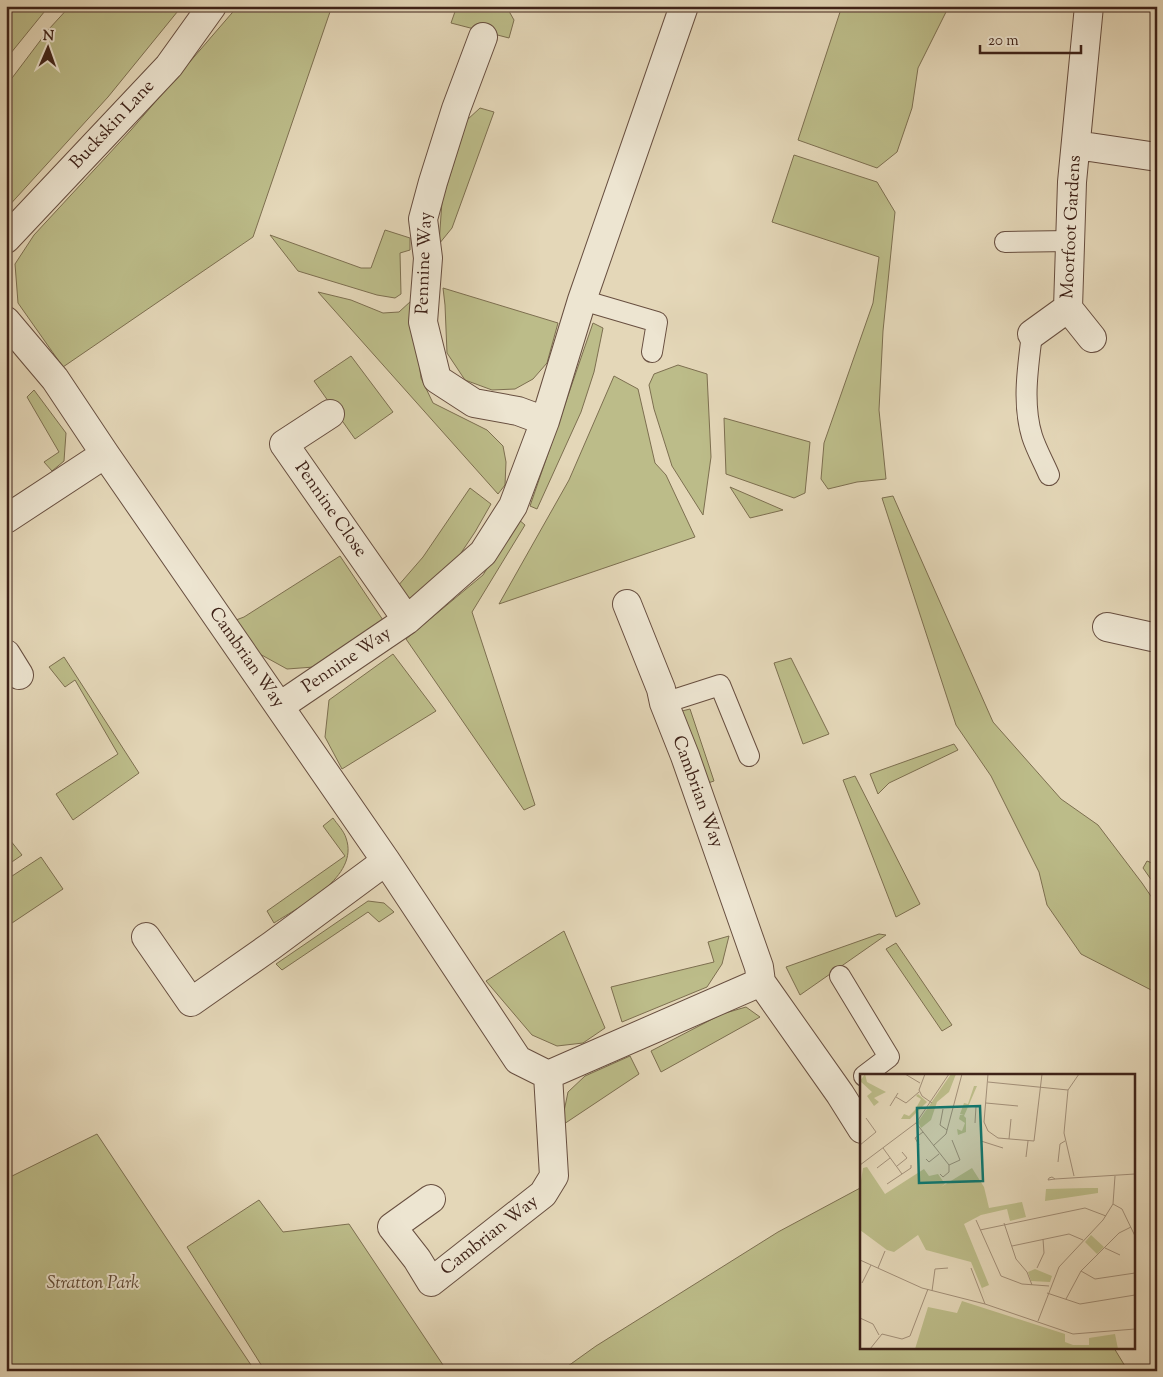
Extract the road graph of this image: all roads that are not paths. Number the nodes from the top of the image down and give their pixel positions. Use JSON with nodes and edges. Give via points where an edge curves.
{"nodes":[{"id":1,"x":212,"y":6,"type":"edge"},
{"id":2,"x":684,"y":6,"type":"edge"},
{"id":3,"x":1089,"y":6,"type":"edge"},
{"id":4,"x":483,"y":37,"type":"dead end"},
{"id":5,"x":1076,"y":145,"type":"junction"},
{"id":6,"x":1157,"y":157,"type":"edge"},
{"id":7,"x":6,"y":239,"type":"edge"},
{"id":8,"x":1070,"y":241,"type":"junction"},
{"id":9,"x":1005,"y":242,"type":"dead end"},
{"id":10,"x":582,"y":300,"type":"junction"},
{"id":11,"x":1068,"y":308,"type":"junction"},
{"id":12,"x":6,"y":320,"type":"edge"},
{"id":13,"x":1032,"y":334,"type":"joint"},
{"id":14,"x":1092,"y":338,"type":"dead end"},
{"id":15,"x":652,"y":352,"type":"dead end"},
{"id":16,"x":330,"y":414,"type":"dead end"},
{"id":17,"x":545,"y":421,"type":"junction"},
{"id":18,"x":104,"y":454,"type":"junction"},
{"id":19,"x":1050,"y":475,"type":"dead end"},
{"id":20,"x":6,"y":519,"type":"edge"},
{"id":21,"x":627,"y":604,"type":"dead end"},
{"id":22,"x":407,"y":620,"type":"junction"},
{"id":23,"x":1107,"y":626,"type":"dead end"},
{"id":24,"x":1157,"y":638,"type":"edge"},
{"id":25,"x":664,"y":703,"type":"junction"},
{"id":26,"x":280,"y":706,"type":"junction"},
{"id":27,"x":749,"y":756,"type":"dead end"},
{"id":28,"x":386,"y":861,"type":"junction"},
{"id":29,"x":146,"y":937,"type":"dead end"},
{"id":30,"x":840,"y":976,"type":"dead end"},
{"id":31,"x":761,"y":982,"type":"junction"},
{"id":32,"x":866,"y":1074,"type":"edge"},
{"id":33,"x":548,"y":1075,"type":"junction"},
{"id":34,"x":860,"y":1078,"type":"edge"},
{"id":35,"x":840,"y":1094,"type":"junction"},
{"id":36,"x":860,"y":1126,"type":"edge"},
{"id":37,"x":431,"y":1199,"type":"dead end"}],
"edges":[{"from":1,"to":7,"type":"street","name":"Buckskin Lane","via":[[169,66]]},
{"from":2,"to":10,"type":"street","name":"Pennine Way"},
{"from":3,"to":5,"type":"street","name":"Moorfoot Gardens"},
{"from":4,"to":17,"type":"street","name":"Pennine Way","via":[[456,109],[423,219],[428,258],[423,322],[437,379],[474,404],[518,411]]},
{"from":5,"to":6,"type":"street","name":"Moorfoot Gardens"},
{"from":5,"to":8,"type":"street","name":"Moorfoot Gardens"},
{"from":8,"to":9,"type":"lane"},
{"from":8,"to":11,"type":"street","name":"Moorfoot Gardens"},
{"from":10,"to":15,"type":"lane","via":[[657,322]]},
{"from":10,"to":17,"type":"street","name":"Pennine Way"},
{"from":11,"to":13,"type":"street","name":"Moorfoot Gardens"},
{"from":11,"to":14,"type":"street","name":"Moorfoot Gardens"},
{"from":12,"to":18,"type":"street","name":"Cambrian Way","via":[[54,379]]},
{"from":13,"to":19,"type":"lane","via":[[1028,418],[1032,436]]},
{"from":16,"to":22,"type":"street","name":"Pennine Close","via":[[284,444]]},
{"from":17,"to":22,"type":"street","name":"Pennine Way","via":[[513,506],[483,553]]},
{"from":18,"to":20,"type":"street"},
{"from":18,"to":26,"type":"street","name":"Cambrian Way"},
{"from":21,"to":25,"type":"street","name":"Cambrian Way"},
{"from":22,"to":26,"type":"street","name":"Pennine Way"},
{"from":23,"to":24,"type":"street"},
{"from":25,"to":27,"type":"lane","via":[[720,685]]},
{"from":25,"to":31,"type":"street","name":"Cambrian Way","via":[[759,967]]},
{"from":26,"to":28,"type":"street","name":"Cambrian Way"},
{"from":28,"to":29,"type":"street","via":[[191,1002]]},
{"from":28,"to":33,"type":"street","name":"Cambrian Way","via":[[518,1060]]},
{"from":30,"to":32,"type":"lane","via":[[889,1057]]},
{"from":31,"to":33,"type":"street"},
{"from":31,"to":35,"type":"street","name":"Cambrian Way"},
{"from":33,"to":37,"type":"street","name":"Cambrian Way","via":[[554,1176],[543,1194],[431,1282],[392,1227]]},
{"from":34,"to":35,"type":"lane"},
{"from":35,"to":36,"type":"street","name":"Cambrian Way"}]}
